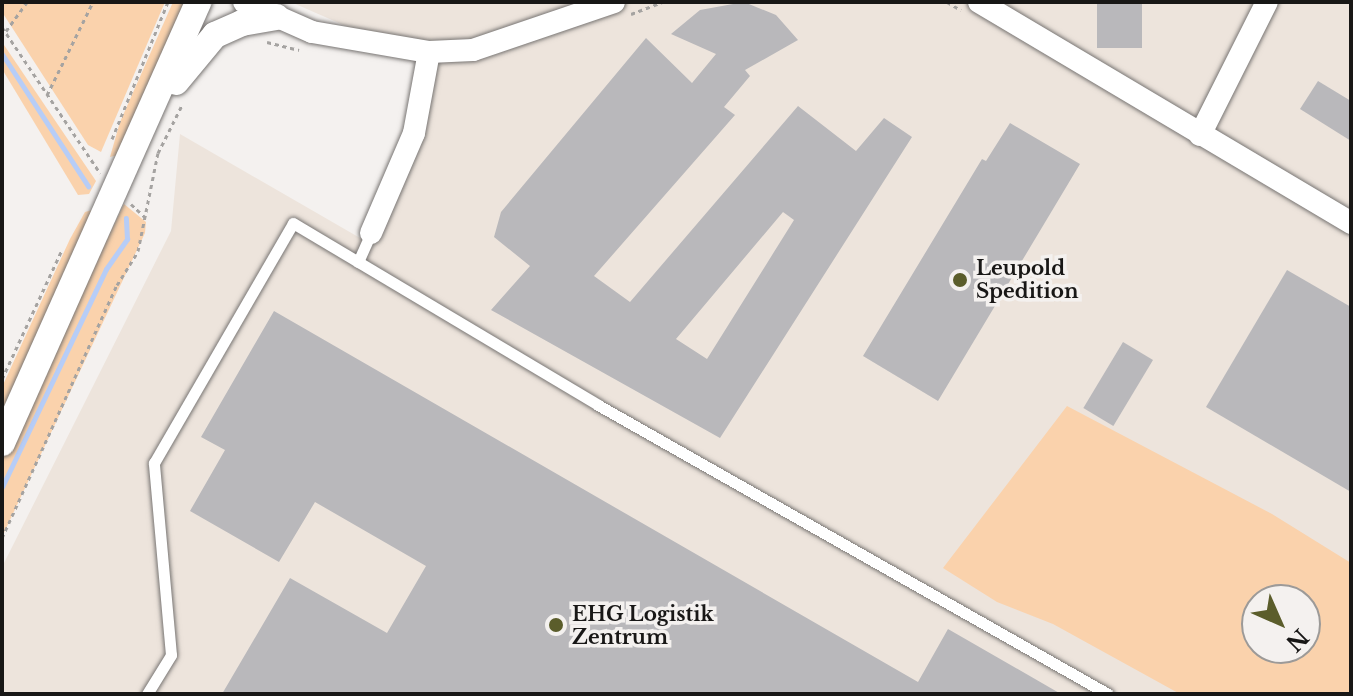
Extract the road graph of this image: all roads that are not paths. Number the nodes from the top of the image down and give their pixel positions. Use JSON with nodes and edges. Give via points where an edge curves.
{"nodes":[{"id":1,"x":198,"y":2,"type":"edge"},
{"id":2,"x":244,"y":2,"type":"edge"},
{"id":3,"x":614,"y":2,"type":"edge"},
{"id":4,"x":979,"y":2,"type":"edge"},
{"id":5,"x":1267,"y":2,"type":"edge"},
{"id":6,"x":276,"y":17,"type":"junction"},
{"id":7,"x":429,"y":52,"type":"junction"},
{"id":8,"x":146,"y":124,"type":"junction"},
{"id":9,"x":1200,"y":135,"type":"junction"},
{"id":10,"x":1351,"y":223,"type":"edge"},
{"id":11,"x":371,"y":233,"type":"joint"},
{"id":12,"x":358,"y":262,"type":"junction"},
{"id":13,"x":2,"y":443,"type":"edge"},
{"id":14,"x":147,"y":694,"type":"edge"},
{"id":15,"x":1108,"y":694,"type":"edge"}],
"edges":[{"from":1,"to":8,"type":"street"},
{"from":2,"to":6,"type":"street"},
{"from":3,"to":7,"type":"street","via":[[500,43]]},
{"from":4,"to":9,"type":"street"},
{"from":5,"to":9,"type":"street"},
{"from":6,"to":7,"type":"street","via":[[348,42]]},
{"from":6,"to":8,"type":"street","via":[[242,23],[206,42]]},
{"from":7,"to":11,"type":"street","via":[[414,133]]},
{"from":8,"to":13,"type":"street"},
{"from":9,"to":10,"type":"street"},
{"from":11,"to":12,"type":"lane"},
{"from":12,"to":14,"type":"lane","via":[[293,223],[154,463],[171,655]]},
{"from":12,"to":15,"type":"lane","via":[[598,405]]}]}
